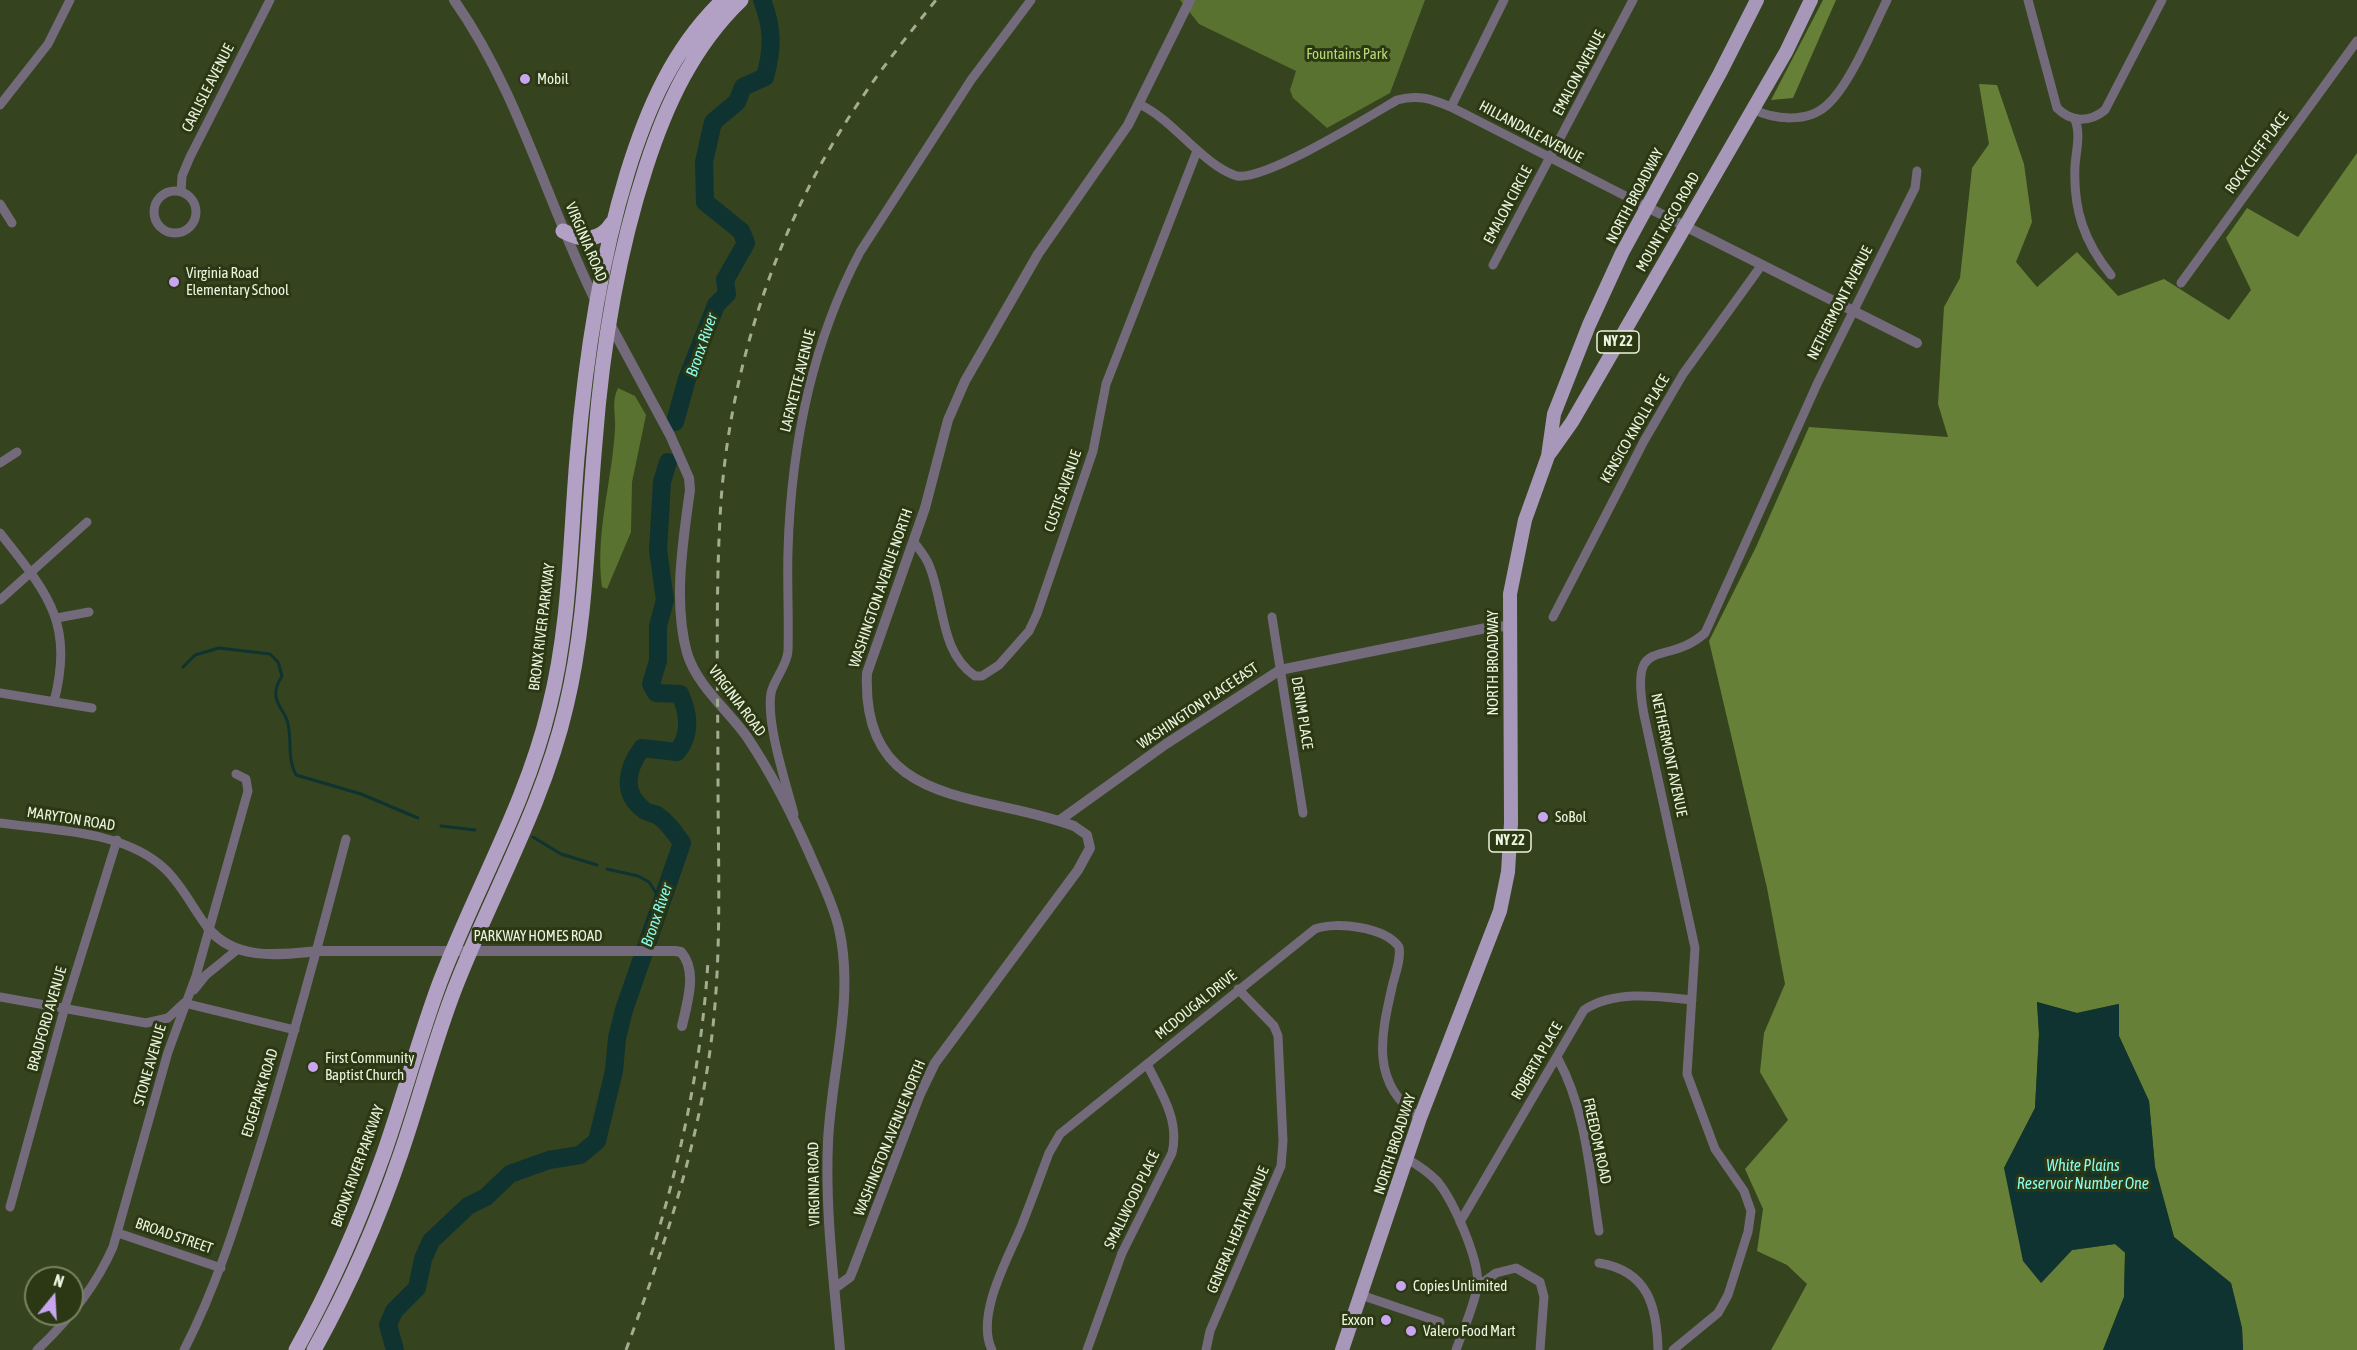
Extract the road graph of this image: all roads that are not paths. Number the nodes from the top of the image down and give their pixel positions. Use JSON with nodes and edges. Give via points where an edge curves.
{"nodes":[{"id":1,"x":70,"y":0,"type":"edge"},
{"id":2,"x":270,"y":0,"type":"edge"},
{"id":3,"x":454,"y":0,"type":"edge"},
{"id":4,"x":723,"y":0,"type":"edge"},
{"id":5,"x":741,"y":0,"type":"edge"},
{"id":6,"x":1031,"y":0,"type":"edge"},
{"id":7,"x":1190,"y":0,"type":"edge"},
{"id":8,"x":1504,"y":0,"type":"edge"},
{"id":9,"x":1634,"y":0,"type":"edge"},
{"id":10,"x":1756,"y":0,"type":"edge"},
{"id":11,"x":1811,"y":0,"type":"edge"},
{"id":12,"x":1887,"y":0,"type":"edge"},
{"id":13,"x":2028,"y":0,"type":"edge"},
{"id":14,"x":2162,"y":0,"type":"edge"},
{"id":15,"x":2357,"y":41,"type":"edge"},
{"id":16,"x":1138,"y":104,"type":"junction"},
{"id":17,"x":0,"y":105,"type":"edge"},
{"id":18,"x":1451,"y":107,"type":"junction"},
{"id":19,"x":1753,"y":109,"type":"junction"},
{"id":20,"x":2075,"y":120,"type":"junction"},
{"id":21,"x":1197,"y":151,"type":"junction"},
{"id":22,"x":1550,"y":159,"type":"junction"},
{"id":23,"x":1917,"y":171,"type":"dead end"},
{"id":24,"x":181,"y":192,"type":"junction"},
{"id":25,"x":0,"y":204,"type":"edge"},
{"id":26,"x":1647,"y":207,"type":"junction"},
{"id":27,"x":615,"y":217,"type":"junction"},
{"id":28,"x":12,"y":223,"type":"dead end"},
{"id":29,"x":1684,"y":226,"type":"junction"},
{"id":30,"x":563,"y":231,"type":"junction"},
{"id":31,"x":1493,"y":265,"type":"dead end"},
{"id":32,"x":1761,"y":266,"type":"junction"},
{"id":33,"x":2111,"y":275,"type":"dead end"},
{"id":34,"x":2181,"y":283,"type":"dead end"},
{"id":35,"x":596,"y":304,"type":"junction"},
{"id":36,"x":1852,"y":312,"type":"junction"},
{"id":37,"x":609,"y":322,"type":"junction"},
{"id":38,"x":1917,"y":343,"type":"dead end"},
{"id":39,"x":17,"y":452,"type":"dead end"},
{"id":40,"x":1548,"y":456,"type":"junction"},
{"id":41,"x":0,"y":463,"type":"edge"},
{"id":42,"x":87,"y":522,"type":"dead end"},
{"id":43,"x":0,"y":533,"type":"edge"},
{"id":44,"x":914,"y":542,"type":"junction"},
{"id":45,"x":32,"y":573,"type":"junction"},
{"id":46,"x":0,"y":600,"type":"edge"},
{"id":47,"x":89,"y":612,"type":"dead end"},
{"id":48,"x":1272,"y":617,"type":"dead end"},
{"id":49,"x":1553,"y":617,"type":"dead end"},
{"id":50,"x":57,"y":618,"type":"junction"},
{"id":51,"x":1509,"y":626,"type":"junction"},
{"id":52,"x":1281,"y":670,"type":"junction"},
{"id":53,"x":0,"y":693,"type":"edge"},
{"id":54,"x":54,"y":702,"type":"junction"},
{"id":55,"x":92,"y":708,"type":"dead end"},
{"id":56,"x":236,"y":774,"type":"dead end"},
{"id":57,"x":1303,"y":813,"type":"dead end"},
{"id":58,"x":1060,"y":820,"type":"junction"},
{"id":59,"x":796,"y":822,"type":"junction"},
{"id":60,"x":0,"y":823,"type":"edge"},
{"id":61,"x":346,"y":839,"type":"dead end"},
{"id":62,"x":117,"y":840,"type":"junction"},
{"id":63,"x":208,"y":928,"type":"junction"},
{"id":64,"x":238,"y":949,"type":"junction"},
{"id":65,"x":318,"y":951,"type":"junction"},
{"id":66,"x":452,"y":951,"type":"junction"},
{"id":67,"x":470,"y":951,"type":"junction"},
{"id":68,"x":1238,"y":989,"type":"junction"},
{"id":69,"x":0,"y":997,"type":"edge"},
{"id":70,"x":1692,"y":1000,"type":"junction"},
{"id":71,"x":184,"y":1003,"type":"junction"},
{"id":72,"x":65,"y":1007,"type":"junction"},
{"id":73,"x":682,"y":1026,"type":"dead end"},
{"id":74,"x":295,"y":1030,"type":"junction"},
{"id":75,"x":1558,"y":1059,"type":"junction"},
{"id":76,"x":1147,"y":1064,"type":"junction"},
{"id":77,"x":1420,"y":1118,"type":"junction"},
{"id":78,"x":1407,"y":1159,"type":"junction"},
{"id":79,"x":10,"y":1207,"type":"dead end"},
{"id":80,"x":1460,"y":1222,"type":"junction"},
{"id":81,"x":1599,"y":1231,"type":"dead end"},
{"id":82,"x":118,"y":1233,"type":"junction"},
{"id":83,"x":1599,"y":1263,"type":"dead end"},
{"id":84,"x":221,"y":1268,"type":"junction"},
{"id":85,"x":1478,"y":1286,"type":"junction"},
{"id":86,"x":835,"y":1288,"type":"junction"},
{"id":87,"x":1361,"y":1295,"type":"junction"},
{"id":88,"x":1440,"y":1322,"type":"dead end"},
{"id":89,"x":37,"y":1350,"type":"edge"},
{"id":90,"x":184,"y":1350,"type":"edge"},
{"id":91,"x":296,"y":1350,"type":"edge"},
{"id":92,"x":314,"y":1350,"type":"edge"},
{"id":93,"x":840,"y":1350,"type":"edge"},
{"id":94,"x":992,"y":1350,"type":"edge"},
{"id":95,"x":1087,"y":1350,"type":"edge"},
{"id":96,"x":1206,"y":1350,"type":"edge"},
{"id":97,"x":1342,"y":1350,"type":"edge"},
{"id":98,"x":1456,"y":1350,"type":"edge"},
{"id":99,"x":1540,"y":1350,"type":"edge"},
{"id":100,"x":1658,"y":1350,"type":"edge"},
{"id":101,"x":1673,"y":1350,"type":"edge"}],
"edges":[{"from":1,"to":17,"type":"street","via":[[48,44]]},
{"from":2,"to":24,"type":"street","name":"CARLISLE AVENUE","via":[[190,157],[182,176]]},
{"from":3,"to":30,"type":"street","name":"VIRGINIA ROAD","via":[[478,34],[504,86]]},
{"from":4,"to":27,"type":"highway","name":"BRONX RIVER PARKWAY","via":[[690,37],[666,76],[637,142]]},
{"from":5,"to":37,"type":"highway","via":[[693,58],[662,122],[634,207]]},
{"from":6,"to":59,"type":"street","name":"LAFAYETTE AVENUE","via":[[971,80],[860,252],[819,345],[792,474],[788,655],[771,693],[773,729]]},
{"from":7,"to":16,"type":"street","name":"WASHINGTON AVENUE NORTH"},
{"from":8,"to":18,"type":"street"},
{"from":9,"to":22,"type":"street","name":"EMALON AVENUE"},
{"from":10,"to":26,"type":"main road","name":"NORTH BROADWAY"},
{"from":11,"to":19,"type":"main road","name":"MOUNT KISCO ROAD","number":"NY 22"},
{"from":12,"to":19,"type":"street","via":[[1849,74],[1827,106],[1796,118],[1768,117]]},
{"from":13,"to":20,"type":"street","via":[[2057,108]]},
{"from":14,"to":20,"type":"street","via":[[2105,110],[2097,116]]},
{"from":15,"to":34,"type":"street","name":"ROCK CLIFF PLACE"},
{"from":16,"to":21,"type":"street","name":"HILLANDALE AVENUE","via":[[1153,110]]},
{"from":16,"to":44,"type":"street","name":"WASHINGTON AVENUE NORTH","via":[[1110,153],[1038,254],[965,381],[948,420]]},
{"from":18,"to":21,"type":"street","name":"HILLANDALE AVENUE","via":[[1427,98],[1407,97],[1294,157],[1248,175],[1238,176],[1224,170]]},
{"from":18,"to":22,"type":"street","name":"HILLANDALE AVENUE"},
{"from":19,"to":29,"type":"main road","name":"MOUNT KISCO ROAD","number":"NY 22"},
{"from":20,"to":33,"type":"street","via":[[2079,129],[2074,187],[2079,218],[2088,243]]},
{"from":21,"to":44,"type":"street","name":"CUSTIS AVENUE","via":[[1106,384],[1094,451],[1037,614],[1018,645],[982,676],[963,668],[952,651],[929,564]]},
{"from":22,"to":26,"type":"street","name":"HILLANDALE AVENUE"},
{"from":22,"to":31,"type":"street","name":"EMALON CIRCLE"},
{"from":23,"to":36,"type":"street","name":"NETHERMONT AVENUE","via":[[1915,188]]},
{"from":24,"to":24,"type":"street","via":[[168,192],[155,207],[156,221],[166,231],[179,232],[195,220],[196,206]]},
{"from":25,"to":28,"type":"street"},
{"from":26,"to":29,"type":"street","name":"HILLANDALE AVENUE"},
{"from":26,"to":40,"type":"main road","name":"NORTH BROADWAY","via":[[1589,325],[1554,414]]},
{"from":27,"to":30,"type":"highway","via":[[606,231],[594,238],[584,239]]},
{"from":27,"to":35,"type":"highway","name":"BRONX RIVER PARKWAY"},
{"from":29,"to":32,"type":"street","name":"HILLANDALE AVENUE"},
{"from":29,"to":40,"type":"main road","name":"MOUNT KISCO ROAD","number":"NY 22","via":[[1572,422]]},
{"from":30,"to":35,"type":"street","name":"VIRGINIA ROAD"},
{"from":32,"to":36,"type":"street","name":"HILLANDALE AVENUE"},
{"from":32,"to":49,"type":"street","name":"KENSICO KNOLL PLACE","via":[[1683,374]]},
{"from":35,"to":37,"type":"street","name":"VIRGINIA ROAD"},
{"from":35,"to":66,"type":"highway","name":"BRONX RIVER PARKWAY","via":[[581,407],[564,622],[555,684],[527,779]]},
{"from":36,"to":38,"type":"street","name":"HILLANDALE AVENUE"},
{"from":36,"to":70,"type":"street","name":"NETHERMONT AVENUE","via":[[1705,633],[1654,655],[1639,677],[1695,948]]},
{"from":37,"to":59,"type":"street","name":"VIRGINIA ROAD","via":[[689,478],[681,591],[687,654],[697,674],[748,739]]},
{"from":37,"to":67,"type":"highway","via":[[580,623],[569,694],[544,781]]},
{"from":39,"to":41,"type":"street"},
{"from":40,"to":51,"type":"main road","name":"NORTH BROADWAY","number":"NY 22","via":[[1518,546]]},
{"from":42,"to":45,"type":"street"},
{"from":43,"to":45,"type":"street"},
{"from":44,"to":58,"type":"street","name":"WASHINGTON AVENUE NORTH","via":[[867,672],[866,698],[885,750],[902,771],[918,782]]},
{"from":45,"to":46,"type":"street"},
{"from":45,"to":50,"type":"street"},
{"from":47,"to":50,"type":"street"},
{"from":48,"to":52,"type":"street","name":"DENIM PLACE"},
{"from":50,"to":54,"type":"street","via":[[61,659]]},
{"from":51,"to":52,"type":"street","name":"WASHINGTON PLACE EAST","via":[[1492,626]]},
{"from":51,"to":77,"type":"main road","name":"NORTH BROADWAY","number":"NY 22","via":[[1511,823],[1504,894],[1488,948]]},
{"from":52,"to":57,"type":"street","name":"DENIM PLACE"},
{"from":52,"to":58,"type":"street","name":"WASHINGTON PLACE EAST","via":[[1166,744]]},
{"from":53,"to":54,"type":"street"},
{"from":54,"to":55,"type":"street"},
{"from":56,"to":63,"type":"street","name":"STONE AVENUE","via":[[246,779],[248,791]]},
{"from":58,"to":86,"type":"street","name":"WASHINGTON AVENUE NORTH","via":[[1087,835],[1087,858],[935,1063],[855,1267],[850,1277]]},
{"from":59,"to":86,"type":"street","name":"VIRGINIA ROAD","via":[[828,896],[839,929],[843,959],[828,1141]]},
{"from":60,"to":62,"type":"street","name":"MARYTON ROAD"},
{"from":61,"to":65,"type":"street","name":"EDGEPARK ROAD"},
{"from":62,"to":63,"type":"street","name":"MARYTON ROAD","via":[[138,848],[165,869]]},
{"from":62,"to":72,"type":"street","name":"BRADFORD AVENUE"},
{"from":63,"to":64,"type":"street","name":"PARKWAY HOMES ROAD","via":[[215,937]]},
{"from":63,"to":71,"type":"street","name":"STONE AVENUE","via":[[196,976]]},
{"from":64,"to":65,"type":"street","name":"PARKWAY HOMES ROAD","via":[[270,956]]},
{"from":64,"to":71,"type":"street","via":[[206,975]]},
{"from":65,"to":66,"type":"street","name":"PARKWAY HOMES ROAD"},
{"from":65,"to":74,"type":"street","name":"EDGEPARK ROAD"},
{"from":66,"to":67,"type":"street","name":"PARKWAY HOMES ROAD"},
{"from":66,"to":91,"type":"highway","name":"BRONX RIVER PARKWAY","via":[[361,1214],[329,1288]]},
{"from":67,"to":73,"type":"street","name":"PARKWAY HOMES ROAD","via":[[675,951],[687,959],[690,981]]},
{"from":67,"to":92,"type":"highway","via":[[379,1213],[347,1288]]},
{"from":68,"to":76,"type":"street","name":"MCDOUGAL DRIVE"},
{"from":68,"to":77,"type":"street","name":"MCDOUGAL DRIVE","via":[[1308,933],[1324,925],[1370,930],[1398,943],[1398,966],[1383,1027],[1383,1061],[1393,1091],[1404,1108]]},
{"from":68,"to":96,"type":"street","name":"GENERAL HEATH AVENUE","via":[[1274,1026],[1278,1036],[1281,1166],[1210,1331]]},
{"from":69,"to":72,"type":"street"},
{"from":70,"to":75,"type":"street","name":"ROBERTA PLACE","via":[[1628,997],[1598,1001],[1579,1017]]},
{"from":70,"to":101,"type":"street","name":"NETHERMONT AVENUE","via":[[1686,1050],[1692,1095],[1715,1149],[1744,1191],[1751,1210],[1738,1264],[1718,1313]]},
{"from":71,"to":72,"type":"street","via":[[168,1018],[146,1023]]},
{"from":71,"to":74,"type":"street"},
{"from":71,"to":82,"type":"street","name":"STONE AVENUE"},
{"from":72,"to":79,"type":"street","name":"BRADFORD AVENUE"},
{"from":74,"to":84,"type":"street","name":"EDGEPARK ROAD"},
{"from":75,"to":80,"type":"street","name":"ROBERTA PLACE"},
{"from":75,"to":81,"type":"street","name":"FREEDOM ROAD","via":[[1582,1128]]},
{"from":76,"to":94,"type":"street","name":"MCDOUGAL DRIVE","via":[[1060,1134],[1049,1153],[992,1299],[987,1335]]},
{"from":76,"to":95,"type":"street","name":"SMALLWOOD PLACE","via":[[1167,1105],[1175,1141],[1122,1253]]},
{"from":77,"to":78,"type":"main road","name":"NORTH BROADWAY","number":"NY 22"},
{"from":78,"to":80,"type":"street","via":[[1436,1181]]},
{"from":78,"to":87,"type":"main road","name":"NORTH BROADWAY","number":"NY 22"},
{"from":80,"to":85,"type":"street"},
{"from":82,"to":84,"type":"street","name":"BROAD STREET"},
{"from":82,"to":89,"type":"street","name":"STONE AVENUE","via":[[103,1271],[85,1299]]},
{"from":83,"to":100,"type":"street","via":[[1621,1267],[1645,1289],[1654,1308]]},
{"from":84,"to":90,"type":"street","name":"EDGEPARK ROAD"},
{"from":85,"to":98,"type":"street"},
{"from":85,"to":99,"type":"street","via":[[1496,1273],[1516,1268],[1540,1282],[1544,1297]]},
{"from":86,"to":93,"type":"street","name":"VIRGINIA ROAD"},
{"from":87,"to":88,"type":"street"},
{"from":87,"to":97,"type":"main road","name":"NORTH BROADWAY","number":"NY 22"}]}
